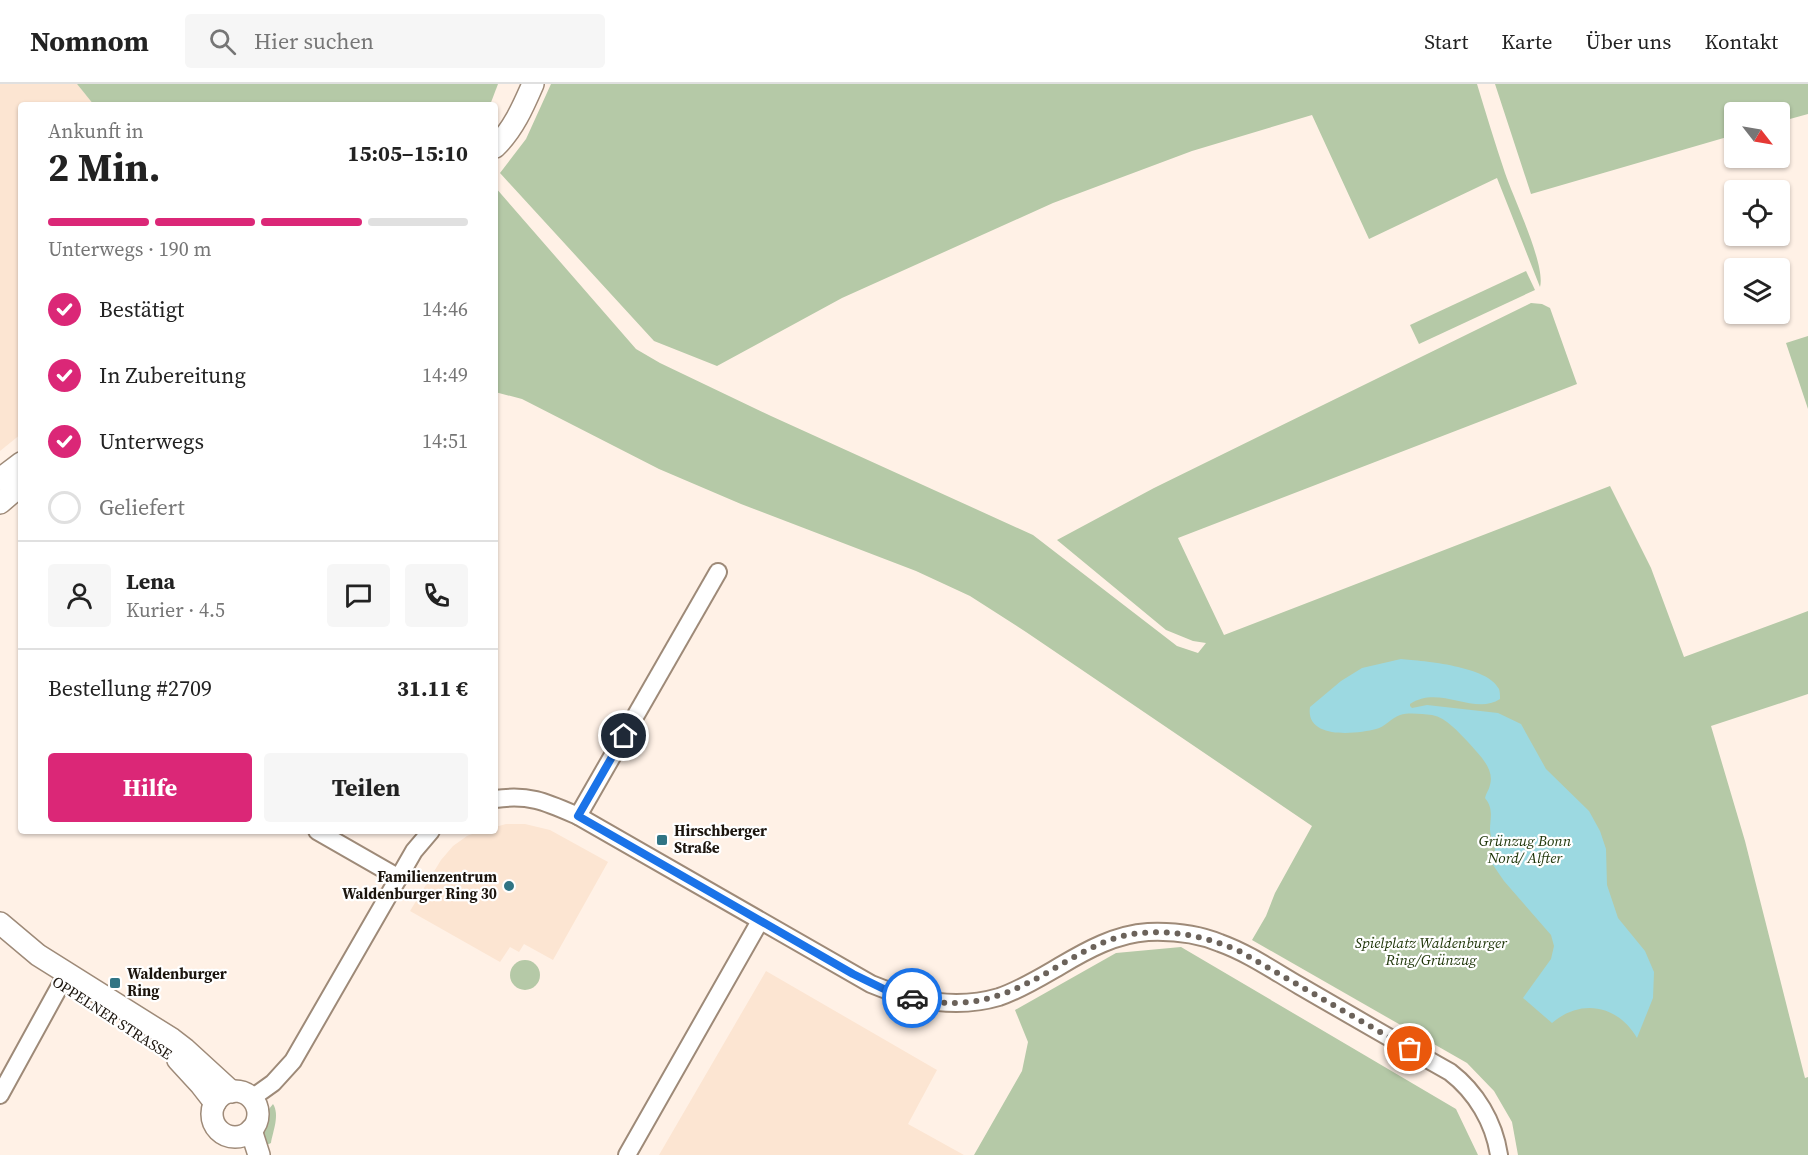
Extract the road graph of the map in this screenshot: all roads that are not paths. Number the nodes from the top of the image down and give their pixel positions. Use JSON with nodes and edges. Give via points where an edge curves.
{"nodes":[{"id":1,"x":516,"y":84,"type":"edge"},
{"id":2,"x":533,"y":84,"type":"edge"},
{"id":3,"x":498,"y":131,"type":"edge"},
{"id":4,"x":498,"y":144,"type":"edge"},
{"id":5,"x":18,"y":465,"type":"edge"},
{"id":6,"x":0,"y":479,"type":"edge"},
{"id":7,"x":18,"y":488,"type":"edge"},
{"id":8,"x":0,"y":503,"type":"edge"},
{"id":9,"x":718,"y":572,"type":"dead end"},
{"id":10,"x":498,"y":799,"type":"edge"},
{"id":11,"x":578,"y":816,"type":"junction"},
{"id":12,"x":322,"y":834,"type":"edge"},
{"id":13,"x":428,"y":834,"type":"edge"},
{"id":14,"x":399,"y":878,"type":"junction"},
{"id":15,"x":760,"y":921,"type":"junction"},
{"id":16,"x":0,"y":923,"type":"edge"},
{"id":17,"x":0,"y":942,"type":"edge"},
{"id":18,"x":64,"y":979,"type":"junction"},
{"id":19,"x":0,"y":1095,"type":"edge"},
{"id":20,"x":233,"y":1098,"type":"junction"},
{"id":21,"x":241,"y":1141,"type":"edge"},
{"id":22,"x":259,"y":1155,"type":"edge"},
{"id":23,"x":627,"y":1155,"type":"edge"},
{"id":24,"x":1499,"y":1155,"type":"edge"}],
"edges":[{"from":1,"to":3,"type":"street"},
{"from":2,"to":4,"type":"street","via":[[507,136]]},
{"from":5,"to":6,"type":"street"},
{"from":7,"to":8,"type":"street"},
{"from":9,"to":11,"type":"street"},
{"from":10,"to":11,"type":"street","via":[[520,796],[542,800]]},
{"from":11,"to":15,"type":"street"},
{"from":12,"to":14,"type":"street"},
{"from":13,"to":14,"type":"street","via":[[414,850]]},
{"from":14,"to":20,"type":"street","via":[[293,1061],[273,1083]]},
{"from":15,"to":23,"type":"street"},
{"from":15,"to":24,"type":"street","via":[[871,984],[933,1003],[958,1004],[999,997],[1122,936],[1148,932],[1219,942],[1450,1072],[1472,1092],[1487,1117]]},
{"from":16,"to":18,"type":"street","name":"OPPELNER STRASSE"},
{"from":17,"to":18,"type":"street","name":"OPPELNER STRASSE"},
{"from":18,"to":19,"type":"street"},
{"from":18,"to":20,"type":"street","name":"OPPELNER STRASSE","via":[[172,1039]]},
{"from":20,"to":21,"type":"street","via":[[256,1104],[258,1118]]},
{"from":20,"to":21,"type":"street","via":[[213,1117],[219,1130]]},
{"from":21,"to":22,"type":"street"}]}
